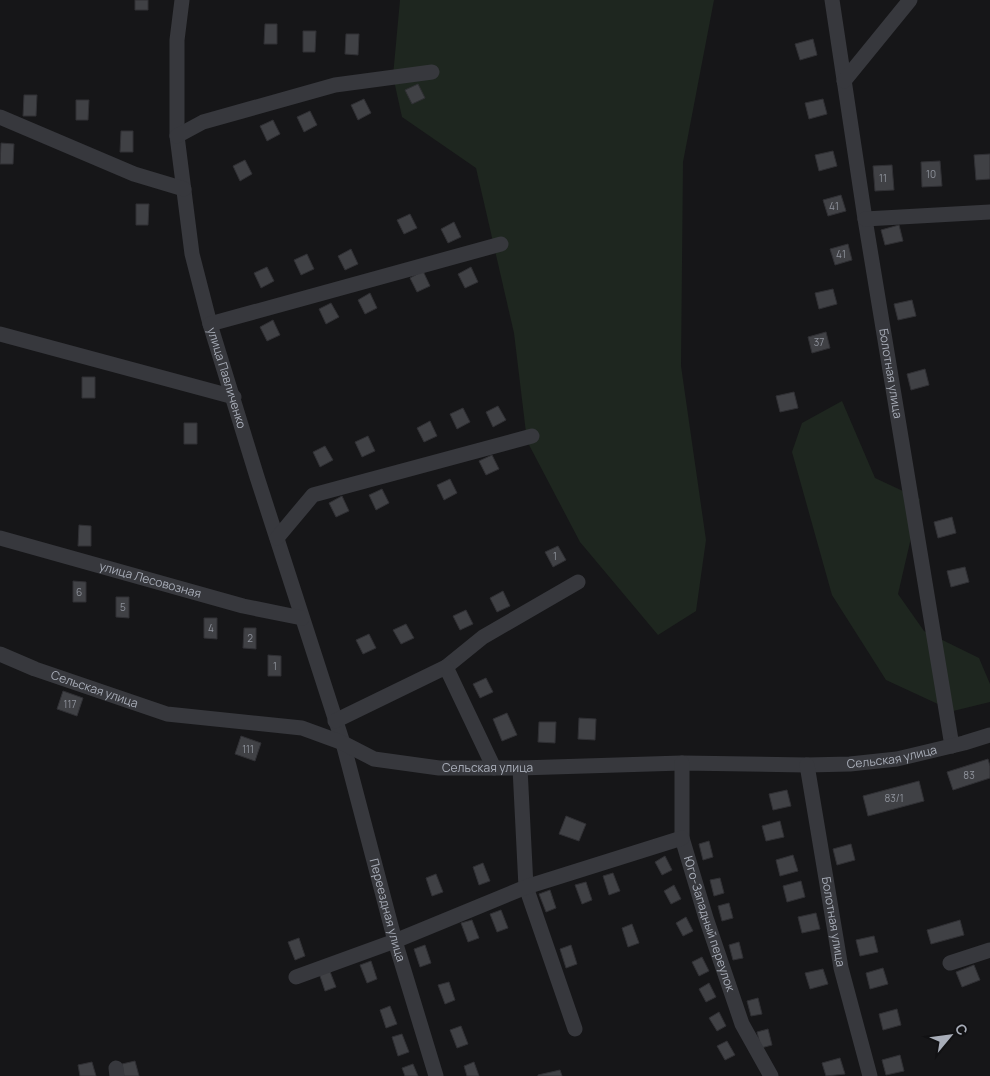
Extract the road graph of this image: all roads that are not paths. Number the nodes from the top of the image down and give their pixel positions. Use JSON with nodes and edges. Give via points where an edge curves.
{"nodes":[{"id":1,"x":182,"y":0,"type":"edge"},
{"id":2,"x":832,"y":0,"type":"edge"},
{"id":3,"x":910,"y":0,"type":"edge"},
{"id":4,"x":432,"y":72,"type":"dead end"},
{"id":5,"x":844,"y":81,"type":"junction"},
{"id":6,"x":0,"y":116,"type":"edge"},
{"id":7,"x":177,"y":136,"type":"junction"},
{"id":8,"x":184,"y":189,"type":"junction"},
{"id":9,"x":990,"y":212,"type":"edge"},
{"id":10,"x":865,"y":219,"type":"junction"},
{"id":11,"x":501,"y":244,"type":"dead end"},
{"id":12,"x":210,"y":324,"type":"junction"},
{"id":13,"x":0,"y":334,"type":"edge"},
{"id":14,"x":234,"y":397,"type":"junction"},
{"id":15,"x":532,"y":436,"type":"dead end"},
{"id":16,"x":0,"y":538,"type":"edge"},
{"id":17,"x":277,"y":538,"type":"junction"},
{"id":18,"x":578,"y":582,"type":"dead end"},
{"id":19,"x":302,"y":618,"type":"junction"},
{"id":20,"x":0,"y":654,"type":"edge"},
{"id":21,"x":446,"y":667,"type":"junction"},
{"id":22,"x":336,"y":721,"type":"junction"},
{"id":23,"x":990,"y":735,"type":"edge"},
{"id":24,"x":342,"y":743,"type":"junction"},
{"id":25,"x":952,"y":746,"type":"junction"},
{"id":26,"x":682,"y":763,"type":"junction"},
{"id":27,"x":807,"y":765,"type":"junction"},
{"id":28,"x":494,"y":768,"type":"junction"},
{"id":29,"x":520,"y":768,"type":"junction"},
{"id":30,"x":682,"y":838,"type":"junction"},
{"id":31,"x":526,"y":887,"type":"junction"},
{"id":32,"x":395,"y":941,"type":"junction"},
{"id":33,"x":990,"y":950,"type":"edge"},
{"id":34,"x":950,"y":963,"type":"dead end"},
{"id":35,"x":296,"y":977,"type":"dead end"},
{"id":36,"x":575,"y":1029,"type":"dead end"},
{"id":37,"x":436,"y":1076,"type":"edge"},
{"id":38,"x":771,"y":1076,"type":"edge"},
{"id":39,"x":870,"y":1076,"type":"edge"}],
"edges":[{"from":1,"to":7,"type":"street","name":"улица Павличенко","via":[[177,40]]},
{"from":2,"to":5,"type":"street","name":"Болотная улица"},
{"from":3,"to":5,"type":"street"},
{"from":4,"to":7,"type":"street","via":[[335,85],[203,122]]},
{"from":5,"to":10,"type":"street","name":"Болотная улица"},
{"from":6,"to":8,"type":"street","via":[[134,174]]},
{"from":7,"to":8,"type":"street","name":"улица Павличенко"},
{"from":8,"to":12,"type":"street","name":"улица Павличенко","via":[[192,254]]},
{"from":9,"to":10,"type":"street"},
{"from":10,"to":25,"type":"street","name":"Болотная улица"},
{"from":11,"to":12,"type":"street"},
{"from":12,"to":14,"type":"street","name":"улица Павличенко"},
{"from":13,"to":14,"type":"street"},
{"from":14,"to":17,"type":"street","name":"улица Павличенко"},
{"from":15,"to":17,"type":"street","via":[[313,495]]},
{"from":16,"to":19,"type":"street","name":"улица Лесовозная","via":[[243,606]]},
{"from":17,"to":19,"type":"street","name":"улица Павличенко"},
{"from":18,"to":21,"type":"street","via":[[483,637]]},
{"from":19,"to":22,"type":"street","name":"улица Павличенко"},
{"from":20,"to":24,"type":"street","name":"Сельская улица","via":[[34,669],[167,714],[302,728]]},
{"from":21,"to":22,"type":"street"},
{"from":21,"to":28,"type":"street"},
{"from":22,"to":24,"type":"street","name":"улица Павличенко"},
{"from":23,"to":25,"type":"street","name":"Сельская улица"},
{"from":24,"to":28,"type":"street","name":"Сельская улица","via":[[374,759],[439,768]]},
{"from":24,"to":32,"type":"street","name":"Переездная улица"},
{"from":25,"to":27,"type":"street","name":"Сельская улица","via":[[897,759]]},
{"from":26,"to":27,"type":"street","name":"Сельская улица"},
{"from":26,"to":29,"type":"street","name":"Сельская улица"},
{"from":26,"to":30,"type":"street","name":"Юго-Западный переулок"},
{"from":27,"to":39,"type":"street","name":"Болотная улица","via":[[841,968]]},
{"from":28,"to":29,"type":"street","name":"Сельская улица"},
{"from":29,"to":31,"type":"street"},
{"from":30,"to":31,"type":"street"},
{"from":30,"to":38,"type":"street","name":"Юго-Западный переулок","via":[[742,1024]]},
{"from":31,"to":32,"type":"street"},
{"from":31,"to":36,"type":"street"},
{"from":32,"to":35,"type":"street"},
{"from":32,"to":37,"type":"street","name":"Переездная улица"},
{"from":33,"to":34,"type":"street"}]}
